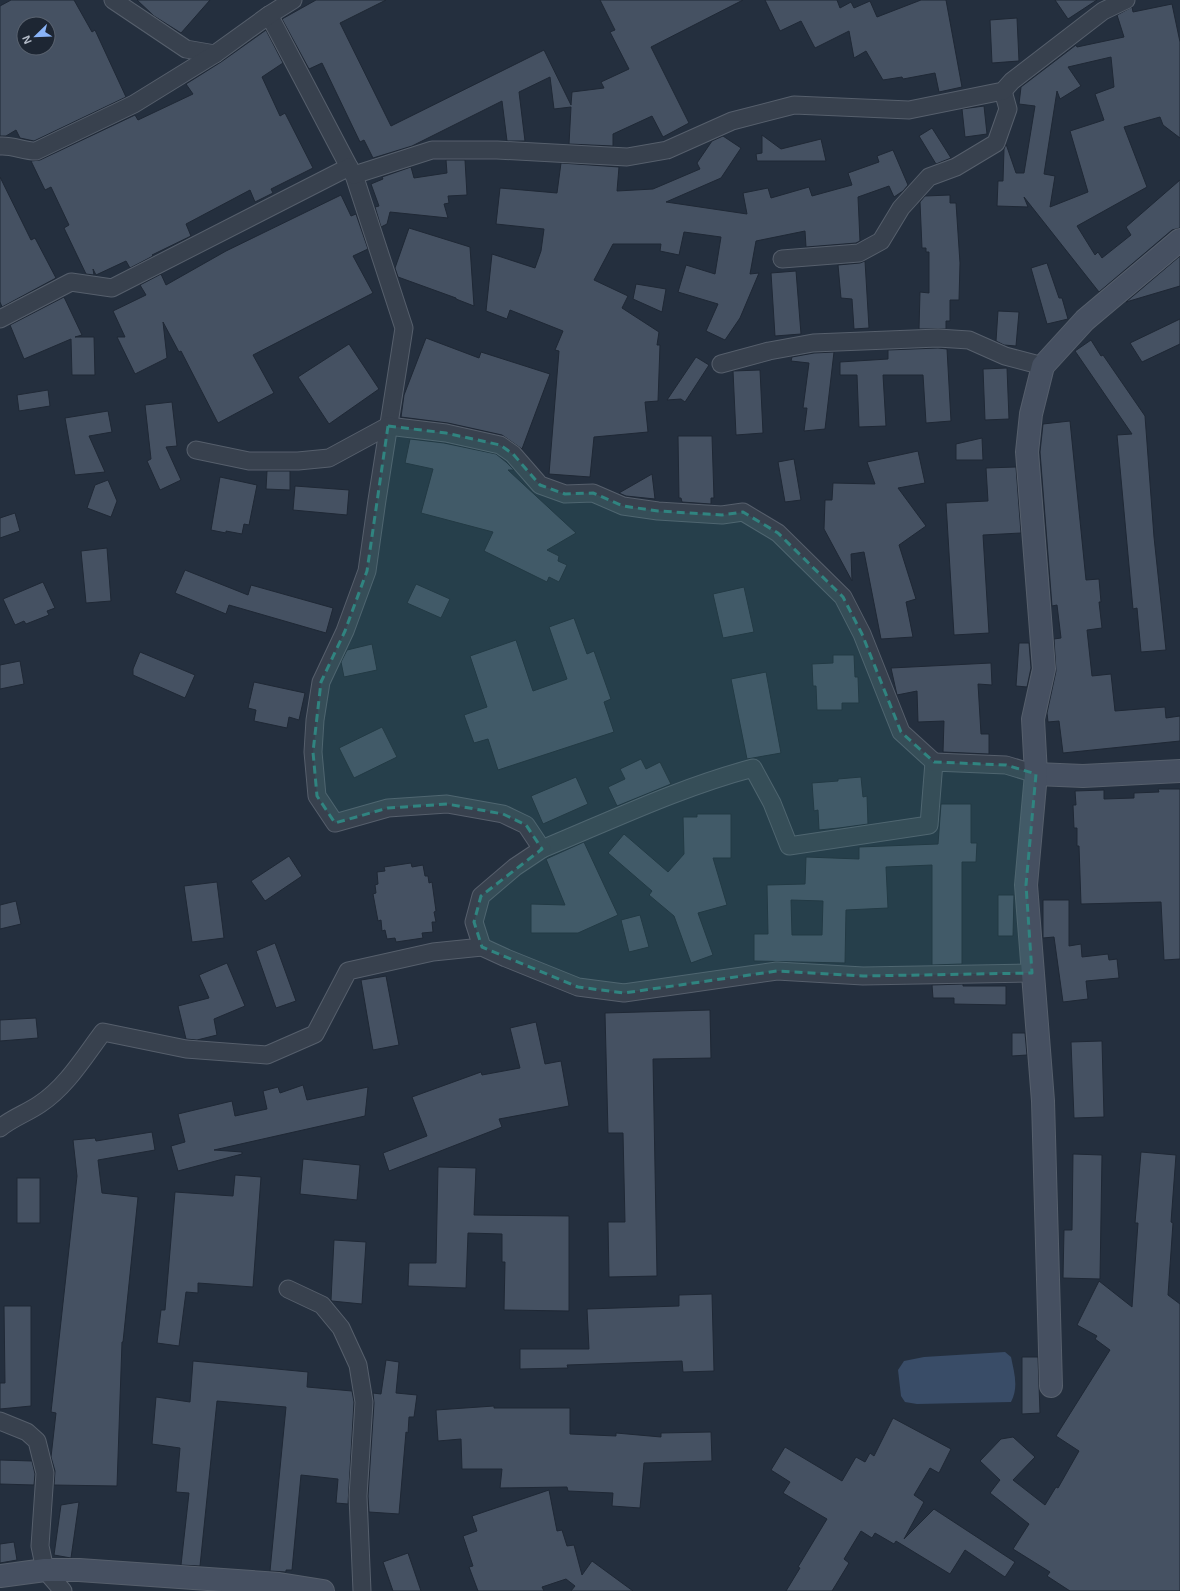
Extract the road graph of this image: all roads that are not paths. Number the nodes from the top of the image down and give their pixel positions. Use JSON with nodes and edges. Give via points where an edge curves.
{"nodes":[{"id":1,"x":113,"y":0,"type":"edge"},
{"id":2,"x":293,"y":0,"type":"edge"},
{"id":3,"x":1126,"y":0,"type":"edge"},
{"id":4,"x":269,"y":15,"type":"junction"},
{"id":5,"x":215,"y":54,"type":"junction"},
{"id":6,"x":1003,"y":91,"type":"junction"},
{"id":7,"x":0,"y":146,"type":"edge"},
{"id":8,"x":351,"y":171,"type":"junction"},
{"id":9,"x":1180,"y":240,"type":"edge"},
{"id":10,"x":782,"y":259,"type":"dead end"},
{"id":11,"x":0,"y":319,"type":"edge"},
{"id":12,"x":721,"y":364,"type":"dead end"},
{"id":13,"x":1043,"y":366,"type":"junction"},
{"id":14,"x":388,"y":426,"type":"junction"},
{"id":15,"x":196,"y":450,"type":"dead end"},
{"id":16,"x":934,"y":762,"type":"junction"},
{"id":17,"x":1180,"y":771,"type":"edge"},
{"id":18,"x":1036,"y":774,"type":"junction"},
{"id":19,"x":542,"y":848,"type":"junction"},
{"id":20,"x":482,"y":947,"type":"junction"},
{"id":21,"x":1032,"y":973,"type":"junction"},
{"id":22,"x":0,"y":1128,"type":"edge"},
{"id":23,"x":288,"y":1289,"type":"dead end"},
{"id":24,"x":1051,"y":1386,"type":"dead end"},
{"id":25,"x":0,"y":1421,"type":"edge"},
{"id":26,"x":46,"y":1570,"type":"junction"},
{"id":27,"x":0,"y":1576,"type":"edge"},
{"id":28,"x":63,"y":1591,"type":"edge"},
{"id":29,"x":323,"y":1591,"type":"edge"},
{"id":30,"x":362,"y":1591,"type":"edge"}],
"edges":[{"from":1,"to":5,"type":"street","via":[[186,49]]},
{"from":2,"to":4,"type":"street"},
{"from":3,"to":6,"type":"street","via":[[1103,11],[1012,81]]},
{"from":4,"to":5,"type":"street"},
{"from":4,"to":8,"type":"street"},
{"from":5,"to":7,"type":"street","via":[[134,104],[36,151],[9,145]]},
{"from":6,"to":8,"type":"street","via":[[909,110],[794,105],[732,120],[667,150],[627,156],[432,150]]},
{"from":6,"to":10,"type":"street","via":[[1008,109],[996,143],[956,167],[929,177],[900,208],[881,241],[859,253]]},
{"from":8,"to":11,"type":"street","via":[[112,288],[71,282]]},
{"from":8,"to":14,"type":"street","via":[[404,328]]},
{"from":9,"to":13,"type":"street","via":[[1085,320]]},
{"from":12,"to":13,"type":"street","via":[[813,343],[938,338],[969,340],[1005,356]]},
{"from":13,"to":18,"type":"street","via":[[1031,414],[1026,452],[1044,670],[1033,719]]},
{"from":14,"to":15,"type":"street","via":[[329,458],[249,462]]},
{"from":14,"to":16,"type":"street","via":[[446,433],[500,445],[513,454],[540,485],[565,494],[593,493],[623,506],[658,512],[722,515],[742,512],[778,533],[843,597],[862,634],[900,732]]},
{"from":14,"to":19,"type":"street","via":[[367,571],[345,631],[320,682],[313,752],[317,796],[335,823],[388,808],[447,804],[503,814],[526,825]]},
{"from":16,"to":18,"type":"street","via":[[1006,765]]},
{"from":16,"to":19,"type":"street","via":[[929,825],[789,846],[772,803],[754,768],[674,795]]},
{"from":17,"to":18,"type":"street","via":[[1083,776]]},
{"from":18,"to":21,"type":"street","via":[[1026,885]]},
{"from":19,"to":20,"type":"street","via":[[481,896],[474,922]]},
{"from":20,"to":21,"type":"street","via":[[578,987],[624,993],[777,971],[863,976]]},
{"from":20,"to":22,"type":"street","via":[[433,952],[348,971],[314,1034],[267,1055],[186,1049],[103,1032],[64,1084],[40,1104]]},
{"from":21,"to":24,"type":"street","via":[[1043,1101]]},
{"from":23,"to":30,"type":"street","via":[[322,1304],[341,1328],[358,1366],[364,1402],[358,1496]]},
{"from":25,"to":26,"type":"street","via":[[27,1432],[37,1441],[45,1473],[40,1546]]},
{"from":26,"to":27,"type":"street"},
{"from":26,"to":28,"type":"street"},
{"from":26,"to":29,"type":"street","via":[[271,1583]]}]}
